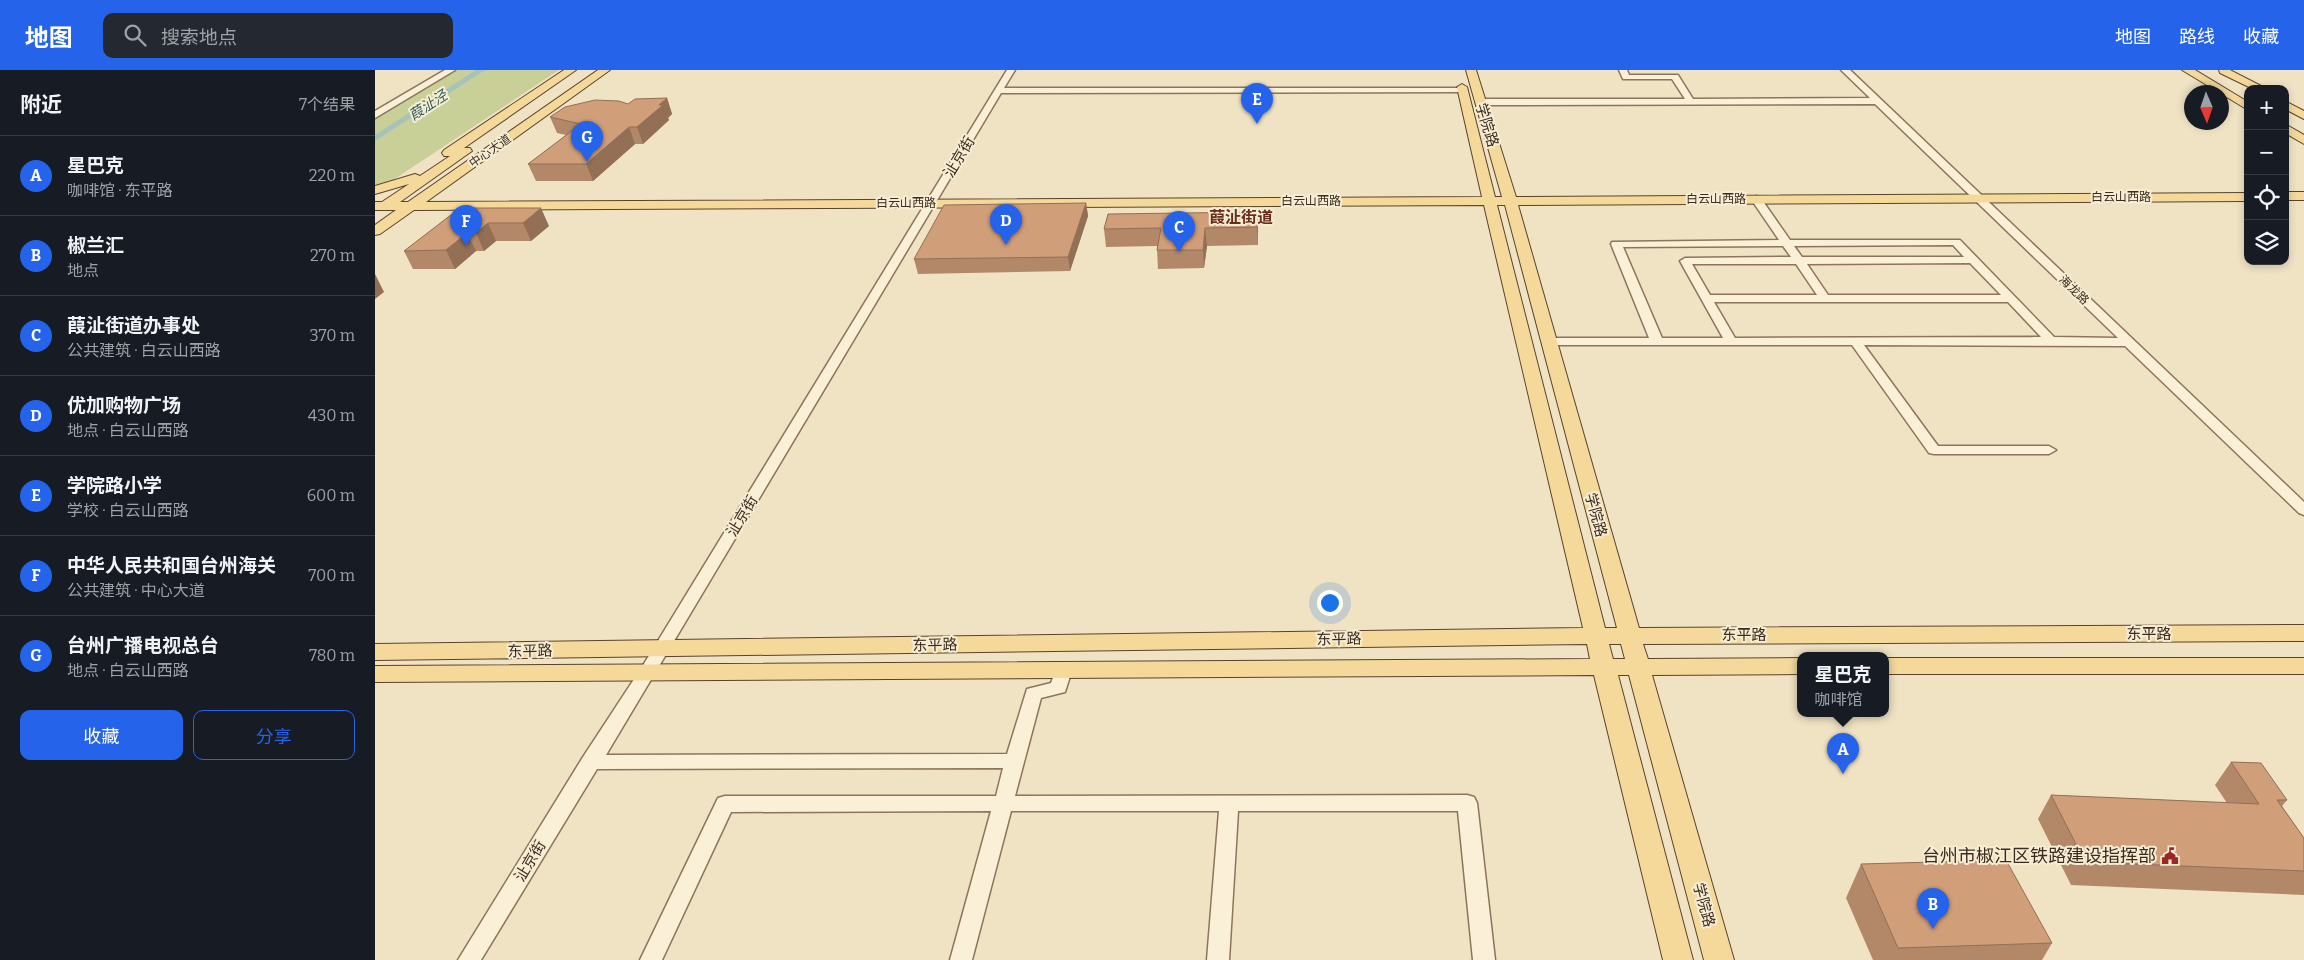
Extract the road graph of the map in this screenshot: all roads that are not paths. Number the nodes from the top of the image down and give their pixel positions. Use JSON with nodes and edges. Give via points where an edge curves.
{"nodes":[{"id":1,"x":451,"y":70,"type":"edge"},
{"id":2,"x":571,"y":70,"type":"edge"},
{"id":3,"x":585,"y":70,"type":"edge"},
{"id":4,"x":605,"y":70,"type":"edge"},
{"id":5,"x":616,"y":70,"type":"edge"},
{"id":6,"x":1011,"y":70,"type":"edge"},
{"id":7,"x":1458,"y":70,"type":"edge"},
{"id":8,"x":1471,"y":70,"type":"edge"},
{"id":9,"x":1623,"y":70,"type":"edge"},
{"id":10,"x":1845,"y":70,"type":"edge"},
{"id":11,"x":2187,"y":70,"type":"edge"},
{"id":12,"x":2201,"y":70,"type":"edge"},
{"id":13,"x":2223,"y":70,"type":"edge"},
{"id":14,"x":2245,"y":85,"type":"edge"},
{"id":15,"x":2254,"y":85,"type":"edge"},
{"id":16,"x":1463,"y":90,"type":"junction"},
{"id":17,"x":999,"y":91,"type":"junction"},
{"id":18,"x":2244,"y":99,"type":"edge"},
{"id":19,"x":1877,"y":101,"type":"junction"},
{"id":20,"x":1480,"y":102,"type":"junction"},
{"id":21,"x":1690,"y":102,"type":"junction"},
{"id":22,"x":2244,"y":105,"type":"edge"},
{"id":23,"x":2289,"y":107,"type":"edge"},
{"id":24,"x":375,"y":114,"type":"edge"},
{"id":25,"x":2289,"y":114,"type":"edge"},
{"id":26,"x":2304,"y":116,"type":"edge"},
{"id":27,"x":2304,"y":123,"type":"edge"},
{"id":28,"x":2289,"y":130,"type":"edge"},
{"id":29,"x":2304,"y":140,"type":"edge"},
{"id":30,"x":468,"y":167,"type":"junction"},
{"id":31,"x":440,"y":169,"type":"junction"},
{"id":32,"x":405,"y":182,"type":"junction"},
{"id":33,"x":462,"y":186,"type":"junction"},
{"id":34,"x":375,"y":190,"type":"edge"},
{"id":35,"x":2244,"y":192,"type":"edge"},
{"id":36,"x":2289,"y":192,"type":"edge"},
{"id":37,"x":2304,"y":192,"type":"edge"},
{"id":38,"x":1975,"y":195,"type":"junction"},
{"id":39,"x":2289,"y":196,"type":"edge"},
{"id":40,"x":2304,"y":196,"type":"edge"},
{"id":41,"x":1499,"y":197,"type":"junction"},
{"id":42,"x":2244,"y":197,"type":"edge"},
{"id":43,"x":526,"y":198,"type":"junction"},
{"id":44,"x":1756,"y":198,"type":"junction"},
{"id":45,"x":934,"y":199,"type":"junction"},
{"id":46,"x":417,"y":202,"type":"junction"},
{"id":47,"x":381,"y":205,"type":"edge"},
{"id":48,"x":510,"y":205,"type":"junction"},
{"id":49,"x":396,"y":228,"type":"junction"},
{"id":50,"x":375,"y":232,"type":"edge"},
{"id":51,"x":375,"y":238,"type":"edge"},
{"id":52,"x":375,"y":243,"type":"edge"},
{"id":53,"x":1787,"y":244,"type":"junction"},
{"id":54,"x":1973,"y":260,"type":"junction"},
{"id":55,"x":1799,"y":261,"type":"junction"},
{"id":56,"x":1824,"y":297,"type":"junction"},
{"id":57,"x":1705,"y":298,"type":"junction"},
{"id":58,"x":2011,"y":299,"type":"junction"},
{"id":59,"x":1855,"y":341,"type":"junction"},
{"id":60,"x":2051,"y":341,"type":"junction"},
{"id":61,"x":1549,"y":342,"type":"junction"},
{"id":62,"x":1657,"y":342,"type":"junction"},
{"id":63,"x":1731,"y":342,"type":"junction"},
{"id":64,"x":2129,"y":342,"type":"junction"},
{"id":65,"x":2049,"y":450,"type":"dead end"},
{"id":66,"x":2304,"y":510,"type":"edge"},
{"id":67,"x":2304,"y":633,"type":"edge"},
{"id":68,"x":1596,"y":636,"type":"junction"},
{"id":69,"x":1629,"y":636,"type":"junction"},
{"id":70,"x":661,"y":649,"type":"junction"},
{"id":71,"x":375,"y":652,"type":"edge"},
{"id":72,"x":1604,"y":666,"type":"junction"},
{"id":73,"x":1639,"y":666,"type":"junction"},
{"id":74,"x":1797,"y":666,"type":"edge"},
{"id":75,"x":1889,"y":666,"type":"edge"},
{"id":76,"x":2304,"y":666,"type":"edge"},
{"id":77,"x":1063,"y":670,"type":"junction"},
{"id":78,"x":648,"y":671,"type":"junction"},
{"id":79,"x":375,"y":674,"type":"edge"},
{"id":80,"x":1015,"y":761,"type":"junction"},
{"id":81,"x":590,"y":762,"type":"junction"},
{"id":82,"x":1003,"y":804,"type":"junction"},
{"id":83,"x":1229,"y":804,"type":"junction"},
{"id":84,"x":469,"y":960,"type":"edge"},
{"id":85,"x":651,"y":960,"type":"edge"},
{"id":86,"x":961,"y":960,"type":"edge"},
{"id":87,"x":1218,"y":960,"type":"edge"},
{"id":88,"x":1484,"y":960,"type":"edge"},
{"id":89,"x":1678,"y":960,"type":"edge"},
{"id":90,"x":1719,"y":960,"type":"edge"}],
"edges":[{"from":1,"to":24,"type":"street"},
{"from":2,"to":32,"type":"main road"},
{"from":3,"to":31,"type":"main road","name":"中心大道"},
{"from":4,"to":30,"type":"main road","name":"中心大道"},
{"from":5,"to":33,"type":"main road"},
{"from":6,"to":17,"type":"street","name":"沚京街"},
{"from":7,"to":16,"type":"main road","name":"学院路"},
{"from":8,"to":20,"type":"main road","name":"学院路"},
{"from":9,"to":21,"type":"street","via":[[1627,77],[1675,77]]},
{"from":10,"to":19,"type":"street","name":"海龙路"},
{"from":11,"to":22,"type":"main road"},
{"from":12,"to":18,"type":"main road"},
{"from":13,"to":14,"type":"main road"},
{"from":13,"to":15,"type":"main road"},
{"from":16,"to":17,"type":"street"},
{"from":16,"to":41,"type":"main road","name":"学院路"},
{"from":17,"to":45,"type":"street","name":"沚京街"},
{"from":19,"to":21,"type":"street"},
{"from":19,"to":38,"type":"street","name":"海龙路"},
{"from":20,"to":21,"type":"street"},
{"from":20,"to":41,"type":"main road","name":"学院路"},
{"from":23,"to":26,"type":"main road"},
{"from":25,"to":27,"type":"main road"},
{"from":28,"to":29,"type":"main road"},
{"from":30,"to":33,"type":"main road"},
{"from":30,"to":46,"type":"main road","name":"中心大道"},
{"from":31,"to":32,"type":"main road","name":"中心大道"},
{"from":31,"to":47,"type":"main road","name":"中心大道"},
{"from":32,"to":34,"type":"main road","name":"中心大道"},
{"from":33,"to":43,"type":"main road","name":"白云山西路"},
{"from":35,"to":38,"type":"main road","name":"白云山西路"},
{"from":36,"to":37,"type":"main road"},
{"from":38,"to":41,"type":"main road","name":"白云山西路"},
{"from":38,"to":42,"type":"main road","name":"白云山西路"},
{"from":38,"to":44,"type":"main road","name":"白云山西路"},
{"from":38,"to":64,"type":"street","name":"海龙路"},
{"from":39,"to":40,"type":"main road"},
{"from":41,"to":44,"type":"main road","name":"白云山西路"},
{"from":41,"to":45,"type":"main road","name":"白云山西路"},
{"from":41,"to":61,"type":"main road","name":"学院路"},
{"from":41,"to":68,"type":"main road","name":"学院路"},
{"from":43,"to":45,"type":"main road","name":"白云山西路"},
{"from":43,"to":46,"type":"main road","name":"白云山西路"},
{"from":44,"to":53,"type":"street"},
{"from":45,"to":48,"type":"main road","name":"白云山西路"},
{"from":45,"to":70,"type":"street","name":"沚京街"},
{"from":46,"to":47,"type":"main road","name":"白云山西路"},
{"from":46,"to":48,"type":"main road","name":"白云山西路"},
{"from":46,"to":50,"type":"main road","name":"中心大道"},
{"from":48,"to":49,"type":"main road","via":[[463,209]]},
{"from":49,"to":51,"type":"main road"},
{"from":49,"to":52,"type":"main road"},
{"from":53,"to":54,"type":"street","via":[[1956,242]]},
{"from":53,"to":55,"type":"street"},
{"from":53,"to":62,"type":"street","via":[[1616,244]]},
{"from":54,"to":55,"type":"street"},
{"from":54,"to":58,"type":"street"},
{"from":55,"to":56,"type":"street"},
{"from":55,"to":57,"type":"street","via":[[1685,261]]},
{"from":56,"to":57,"type":"street"},
{"from":56,"to":58,"type":"street"},
{"from":57,"to":63,"type":"street"},
{"from":58,"to":60,"type":"street"},
{"from":59,"to":60,"type":"street"},
{"from":59,"to":63,"type":"street"},
{"from":59,"to":65,"type":"street","via":[[1934,450]]},
{"from":60,"to":64,"type":"street"},
{"from":61,"to":62,"type":"street"},
{"from":61,"to":69,"type":"main road","name":"学院路"},
{"from":62,"to":63,"type":"street"},
{"from":64,"to":66,"type":"street","name":"海龙路"},
{"from":67,"to":69,"type":"main road","name":"东平路"},
{"from":68,"to":69,"type":"main road","name":"东平路"},
{"from":68,"to":70,"type":"main road","name":"东平路"},
{"from":68,"to":72,"type":"main road","name":"学院路"},
{"from":69,"to":73,"type":"main road","name":"学院路"},
{"from":70,"to":71,"type":"main road","name":"东平路"},
{"from":70,"to":78,"type":"street","name":"沚京街"},
{"from":72,"to":73,"type":"main road","name":"东平路"},
{"from":72,"to":77,"type":"main road","name":"东平路"},
{"from":72,"to":89,"type":"main road","name":"学院路"},
{"from":73,"to":74,"type":"main road","name":"东平路"},
{"from":73,"to":90,"type":"main road","name":"学院路"},
{"from":75,"to":76,"type":"main road"},
{"from":77,"to":78,"type":"main road","name":"东平路"},
{"from":77,"to":80,"type":"street","via":[[1059,687],[1033,694]]},
{"from":78,"to":79,"type":"main road","name":"东平路"},
{"from":78,"to":81,"type":"street","name":"沚京街"},
{"from":80,"to":81,"type":"street"},
{"from":80,"to":82,"type":"street"},
{"from":81,"to":84,"type":"street","name":"沚京街"},
{"from":82,"to":83,"type":"street"},
{"from":82,"to":85,"type":"street","via":[[725,804]]},
{"from":82,"to":86,"type":"street"},
{"from":83,"to":87,"type":"street"},
{"from":83,"to":88,"type":"street","via":[[1467,803]]}]}
